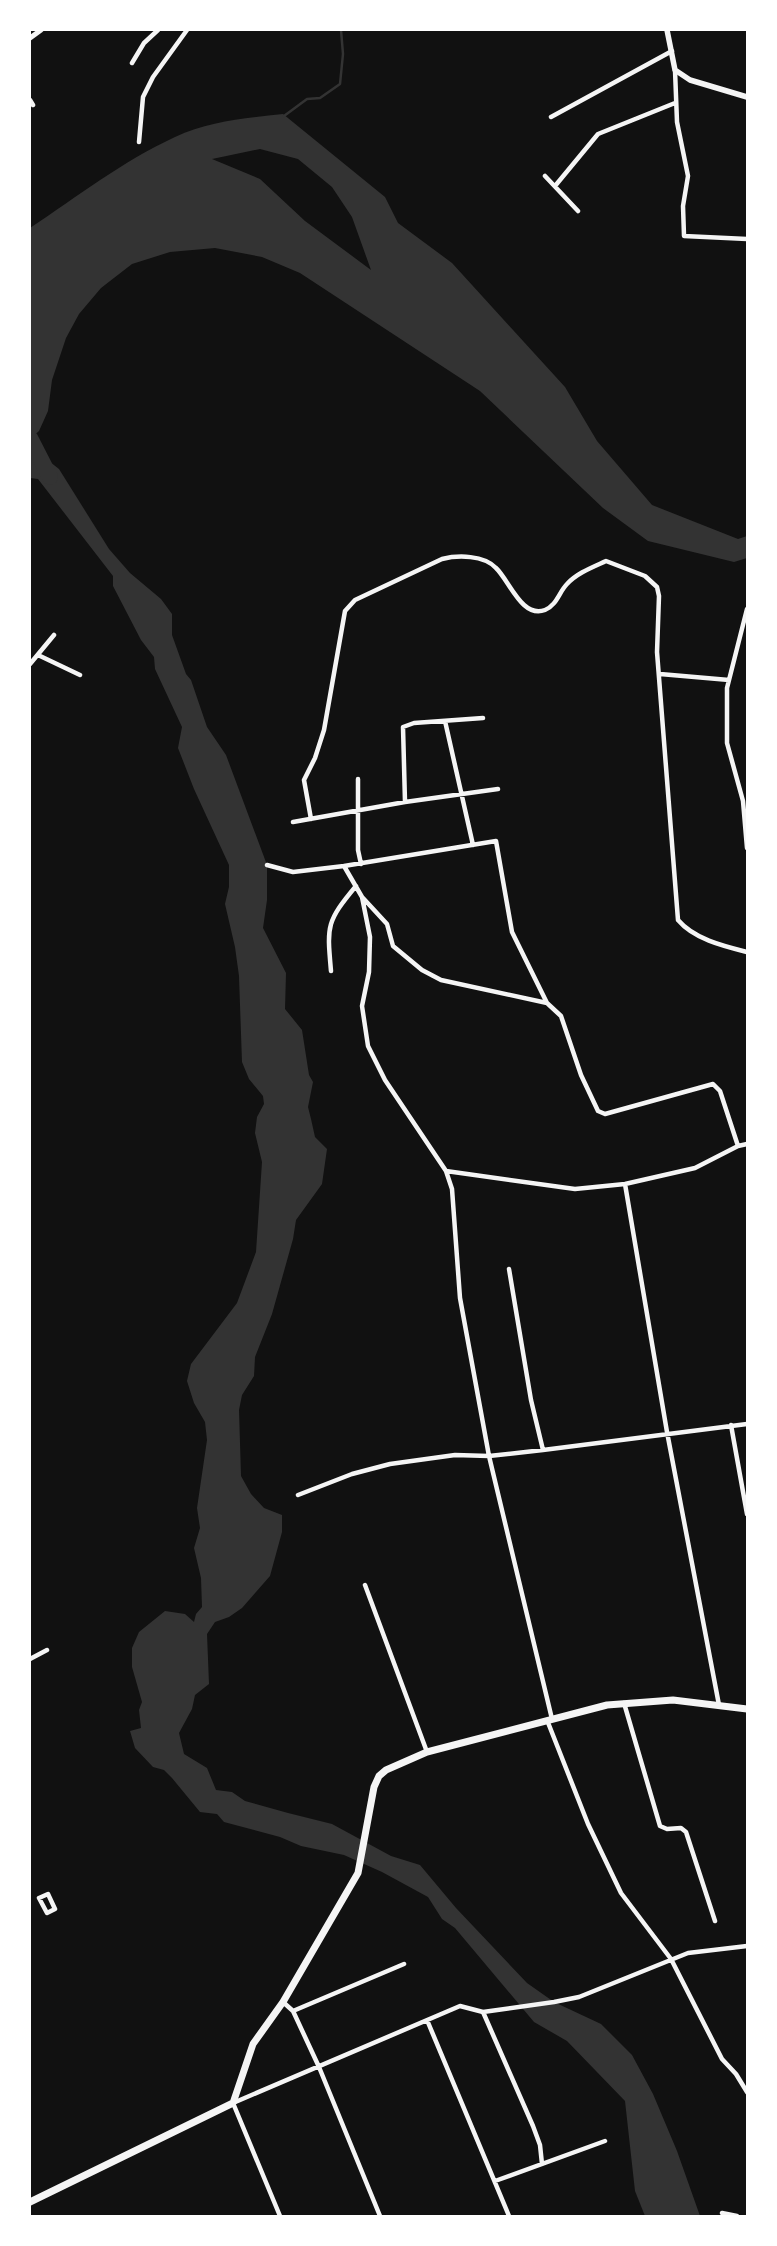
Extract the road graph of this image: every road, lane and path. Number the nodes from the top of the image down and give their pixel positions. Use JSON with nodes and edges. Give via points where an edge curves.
{"nodes":[{"id":1,"x":41,"y":30,"type":"edge"},
{"id":2,"x":158,"y":30,"type":"edge"},
{"id":3,"x":187,"y":30,"type":"edge"},
{"id":4,"x":667,"y":30,"type":"edge"},
{"id":5,"x":30,"y":38,"type":"edge"},
{"id":6,"x":672,"y":51,"type":"junction"},
{"id":7,"x":132,"y":63,"type":"dead end"},
{"id":8,"x":675,"y":70,"type":"junction"},
{"id":9,"x":747,"y":97,"type":"edge"},
{"id":10,"x":675,"y":102,"type":"junction"},
{"id":11,"x":551,"y":117,"type":"dead end"},
{"id":12,"x":139,"y":142,"type":"dead end"},
{"id":13,"x":545,"y":176,"type":"dead end"},
{"id":14,"x":555,"y":186,"type":"junction"},
{"id":15,"x":578,"y":211,"type":"dead end"},
{"id":16,"x":747,"y":239,"type":"edge"},
{"id":17,"x":747,"y":609,"type":"edge"},
{"id":18,"x":54,"y":635,"type":"dead end"},
{"id":19,"x":38,"y":655,"type":"junction"},
{"id":20,"x":30,"y":664,"type":"edge"},
{"id":21,"x":660,"y":674,"type":"junction"},
{"id":22,"x":80,"y":675,"type":"dead end"},
{"id":23,"x":729,"y":680,"type":"junction"},
{"id":24,"x":483,"y":718,"type":"dead end"},
{"id":25,"x":445,"y":721,"type":"junction"},
{"id":26,"x":358,"y":779,"type":"dead end"},
{"id":27,"x":498,"y":789,"type":"dead end"},
{"id":28,"x":462,"y":793,"type":"junction"},
{"id":29,"x":405,"y":802,"type":"junction"},
{"id":30,"x":358,"y":811,"type":"junction"},
{"id":31,"x":311,"y":819,"type":"junction"},
{"id":32,"x":293,"y":822,"type":"dead end"},
{"id":33,"x":473,"y":845,"type":"junction"},
{"id":34,"x":747,"y":848,"type":"edge"},
{"id":35,"x":362,"y":864,"type":"junction"},
{"id":36,"x":267,"y":865,"type":"dead end"},
{"id":37,"x":344,"y":866,"type":"junction"},
{"id":38,"x":356,"y":886,"type":"junction"},
{"id":39,"x":362,"y":897,"type":"junction"},
{"id":40,"x":747,"y":952,"type":"edge"},
{"id":41,"x":331,"y":971,"type":"dead end"},
{"id":42,"x":547,"y":1004,"type":"junction"},
{"id":43,"x":747,"y":1144,"type":"edge"},
{"id":44,"x":738,"y":1146,"type":"junction"},
{"id":45,"x":446,"y":1171,"type":"junction"},
{"id":46,"x":625,"y":1184,"type":"junction"},
{"id":47,"x":509,"y":1269,"type":"dead end"},
{"id":48,"x":747,"y":1424,"type":"edge"},
{"id":49,"x":731,"y":1425,"type":"junction"},
{"id":50,"x":667,"y":1432,"type":"junction"},
{"id":51,"x":543,"y":1450,"type":"junction"},
{"id":52,"x":489,"y":1456,"type":"junction"},
{"id":53,"x":298,"y":1495,"type":"dead end"},
{"id":54,"x":747,"y":1514,"type":"edge"},
{"id":55,"x":366,"y":1585,"type":"dead end"},
{"id":56,"x":47,"y":1650,"type":"dead end"},
{"id":57,"x":30,"y":1659,"type":"edge"},
{"id":58,"x":624,"y":1703,"type":"junction"},
{"id":59,"x":719,"y":1705,"type":"junction"},
{"id":60,"x":747,"y":1709,"type":"edge"},
{"id":61,"x":550,"y":1720,"type":"junction"},
{"id":62,"x":426,"y":1752,"type":"junction"},
{"id":63,"x":716,"y":1921,"type":"dead end"},
{"id":64,"x":747,"y":1946,"type":"edge"},
{"id":65,"x":672,"y":1959,"type":"junction"},
{"id":66,"x":404,"y":1964,"type":"dead end"},
{"id":67,"x":283,"y":2002,"type":"junction"},
{"id":68,"x":293,"y":2011,"type":"junction"},
{"id":69,"x":483,"y":2012,"type":"junction"},
{"id":70,"x":427,"y":2020,"type":"junction"},
{"id":71,"x":319,"y":2067,"type":"junction"},
{"id":72,"x":747,"y":2092,"type":"edge"},
{"id":73,"x":233,"y":2104,"type":"junction"},
{"id":74,"x":605,"y":2142,"type":"dead end"},
{"id":75,"x":542,"y":2164,"type":"junction"},
{"id":76,"x":495,"y":2181,"type":"junction"},
{"id":77,"x":30,"y":2202,"type":"edge"},
{"id":78,"x":722,"y":2213,"type":"dead end"},
{"id":79,"x":280,"y":2216,"type":"edge"},
{"id":80,"x":380,"y":2216,"type":"edge"},
{"id":81,"x":509,"y":2216,"type":"edge"},
{"id":82,"x":737,"y":2216,"type":"edge"}],
"edges":[{"from":1,"to":5,"type":"street"},
{"from":2,"to":7,"type":"street","via":[[144,43]]},
{"from":3,"to":12,"type":"street","via":[[153,77],[144,97]]},
{"from":4,"to":6,"type":"main road"},
{"from":6,"to":8,"type":"main road"},
{"from":6,"to":11,"type":"street"},
{"from":8,"to":9,"type":"main road","via":[[690,80]]},
{"from":8,"to":10,"type":"street"},
{"from":10,"to":14,"type":"street","via":[[598,134]]},
{"from":10,"to":16,"type":"street","via":[[688,176],[683,206],[684,236]]},
{"from":13,"to":14,"type":"street"},
{"from":14,"to":15,"type":"street"},
{"from":17,"to":23,"type":"street"},
{"from":18,"to":19,"type":"street"},
{"from":19,"to":20,"type":"street"},
{"from":19,"to":22,"type":"street"},
{"from":21,"to":23,"type":"street"},
{"from":21,"to":31,"type":"street","via":[[657,652],[659,596],[656,587],[645,576],[606,561],[566,584],[551,606],[534,611],[524,605],[495,566],[479,559],[454,556],[400,578],[355,600],[345,611],[324,730],[304,780]]},
{"from":21,"to":40,"type":"street","via":[[678,920],[686,930]]},
{"from":23,"to":34,"type":"street","via":[[726,743],[743,801]]},
{"from":24,"to":25,"type":"street"},
{"from":25,"to":28,"type":"street"},
{"from":25,"to":29,"type":"street","via":[[403,727]]},
{"from":26,"to":30,"type":"street"},
{"from":27,"to":28,"type":"street"},
{"from":28,"to":29,"type":"street"},
{"from":28,"to":33,"type":"street"},
{"from":29,"to":30,"type":"street"},
{"from":30,"to":31,"type":"street"},
{"from":30,"to":35,"type":"street","via":[[358,850]]},
{"from":31,"to":32,"type":"street"},
{"from":33,"to":35,"type":"street"},
{"from":33,"to":42,"type":"street","via":[[496,841],[512,932]]},
{"from":35,"to":37,"type":"street"},
{"from":36,"to":37,"type":"street","via":[[293,872]]},
{"from":37,"to":38,"type":"street"},
{"from":38,"to":39,"type":"street"},
{"from":38,"to":41,"type":"street","via":[[334,911],[328,934]]},
{"from":39,"to":42,"type":"street","via":[[388,924],[394,946],[422,970],[441,980]]},
{"from":39,"to":45,"type":"street","via":[[370,937],[369,972],[362,1006],[368,1046],[385,1080]]},
{"from":42,"to":44,"type":"street","via":[[561,1016],[598,1111],[604,1114],[713,1084],[720,1092]]},
{"from":43,"to":44,"type":"street"},
{"from":44,"to":46,"type":"street","via":[[695,1168]]},
{"from":45,"to":46,"type":"street","via":[[575,1189]]},
{"from":45,"to":52,"type":"street","via":[[452,1188],[460,1298]]},
{"from":46,"to":50,"type":"street"},
{"from":47,"to":51,"type":"street","via":[[531,1400]]},
{"from":48,"to":49,"type":"street"},
{"from":49,"to":50,"type":"street"},
{"from":49,"to":54,"type":"street"},
{"from":50,"to":51,"type":"street"},
{"from":50,"to":59,"type":"street"},
{"from":51,"to":52,"type":"street"},
{"from":52,"to":53,"type":"street","via":[[456,1455],[390,1464],[352,1474]]},
{"from":52,"to":61,"type":"street"},
{"from":55,"to":62,"type":"street"},
{"from":56,"to":57,"type":"street"},
{"from":58,"to":59,"type":"highway","via":[[673,1700]]},
{"from":58,"to":61,"type":"highway"},
{"from":58,"to":63,"type":"street","via":[[660,1826],[681,1828],[686,1832]]},
{"from":59,"to":60,"type":"highway"},
{"from":61,"to":62,"type":"highway"},
{"from":61,"to":65,"type":"street","via":[[588,1824],[621,1893]]},
{"from":62,"to":67,"type":"highway","via":[[402,1761],[379,1776],[374,1787],[358,1873]]},
{"from":64,"to":65,"type":"street","via":[[688,1953]]},
{"from":65,"to":69,"type":"street","via":[[579,1996]]},
{"from":65,"to":72,"type":"street","via":[[722,2060]]},
{"from":66,"to":68,"type":"street"},
{"from":67,"to":68,"type":"street"},
{"from":67,"to":73,"type":"highway","via":[[253,2044]]},
{"from":68,"to":71,"type":"street"},
{"from":69,"to":70,"type":"street","via":[[460,2006]]},
{"from":69,"to":75,"type":"street","via":[[533,2126]]},
{"from":70,"to":71,"type":"street"},
{"from":70,"to":76,"type":"street"},
{"from":71,"to":73,"type":"street"},
{"from":71,"to":80,"type":"street"},
{"from":73,"to":77,"type":"highway"},
{"from":73,"to":79,"type":"street"},
{"from":74,"to":75,"type":"street"},
{"from":75,"to":76,"type":"street"},
{"from":76,"to":81,"type":"street"},
{"from":78,"to":82,"type":"street"}]}
